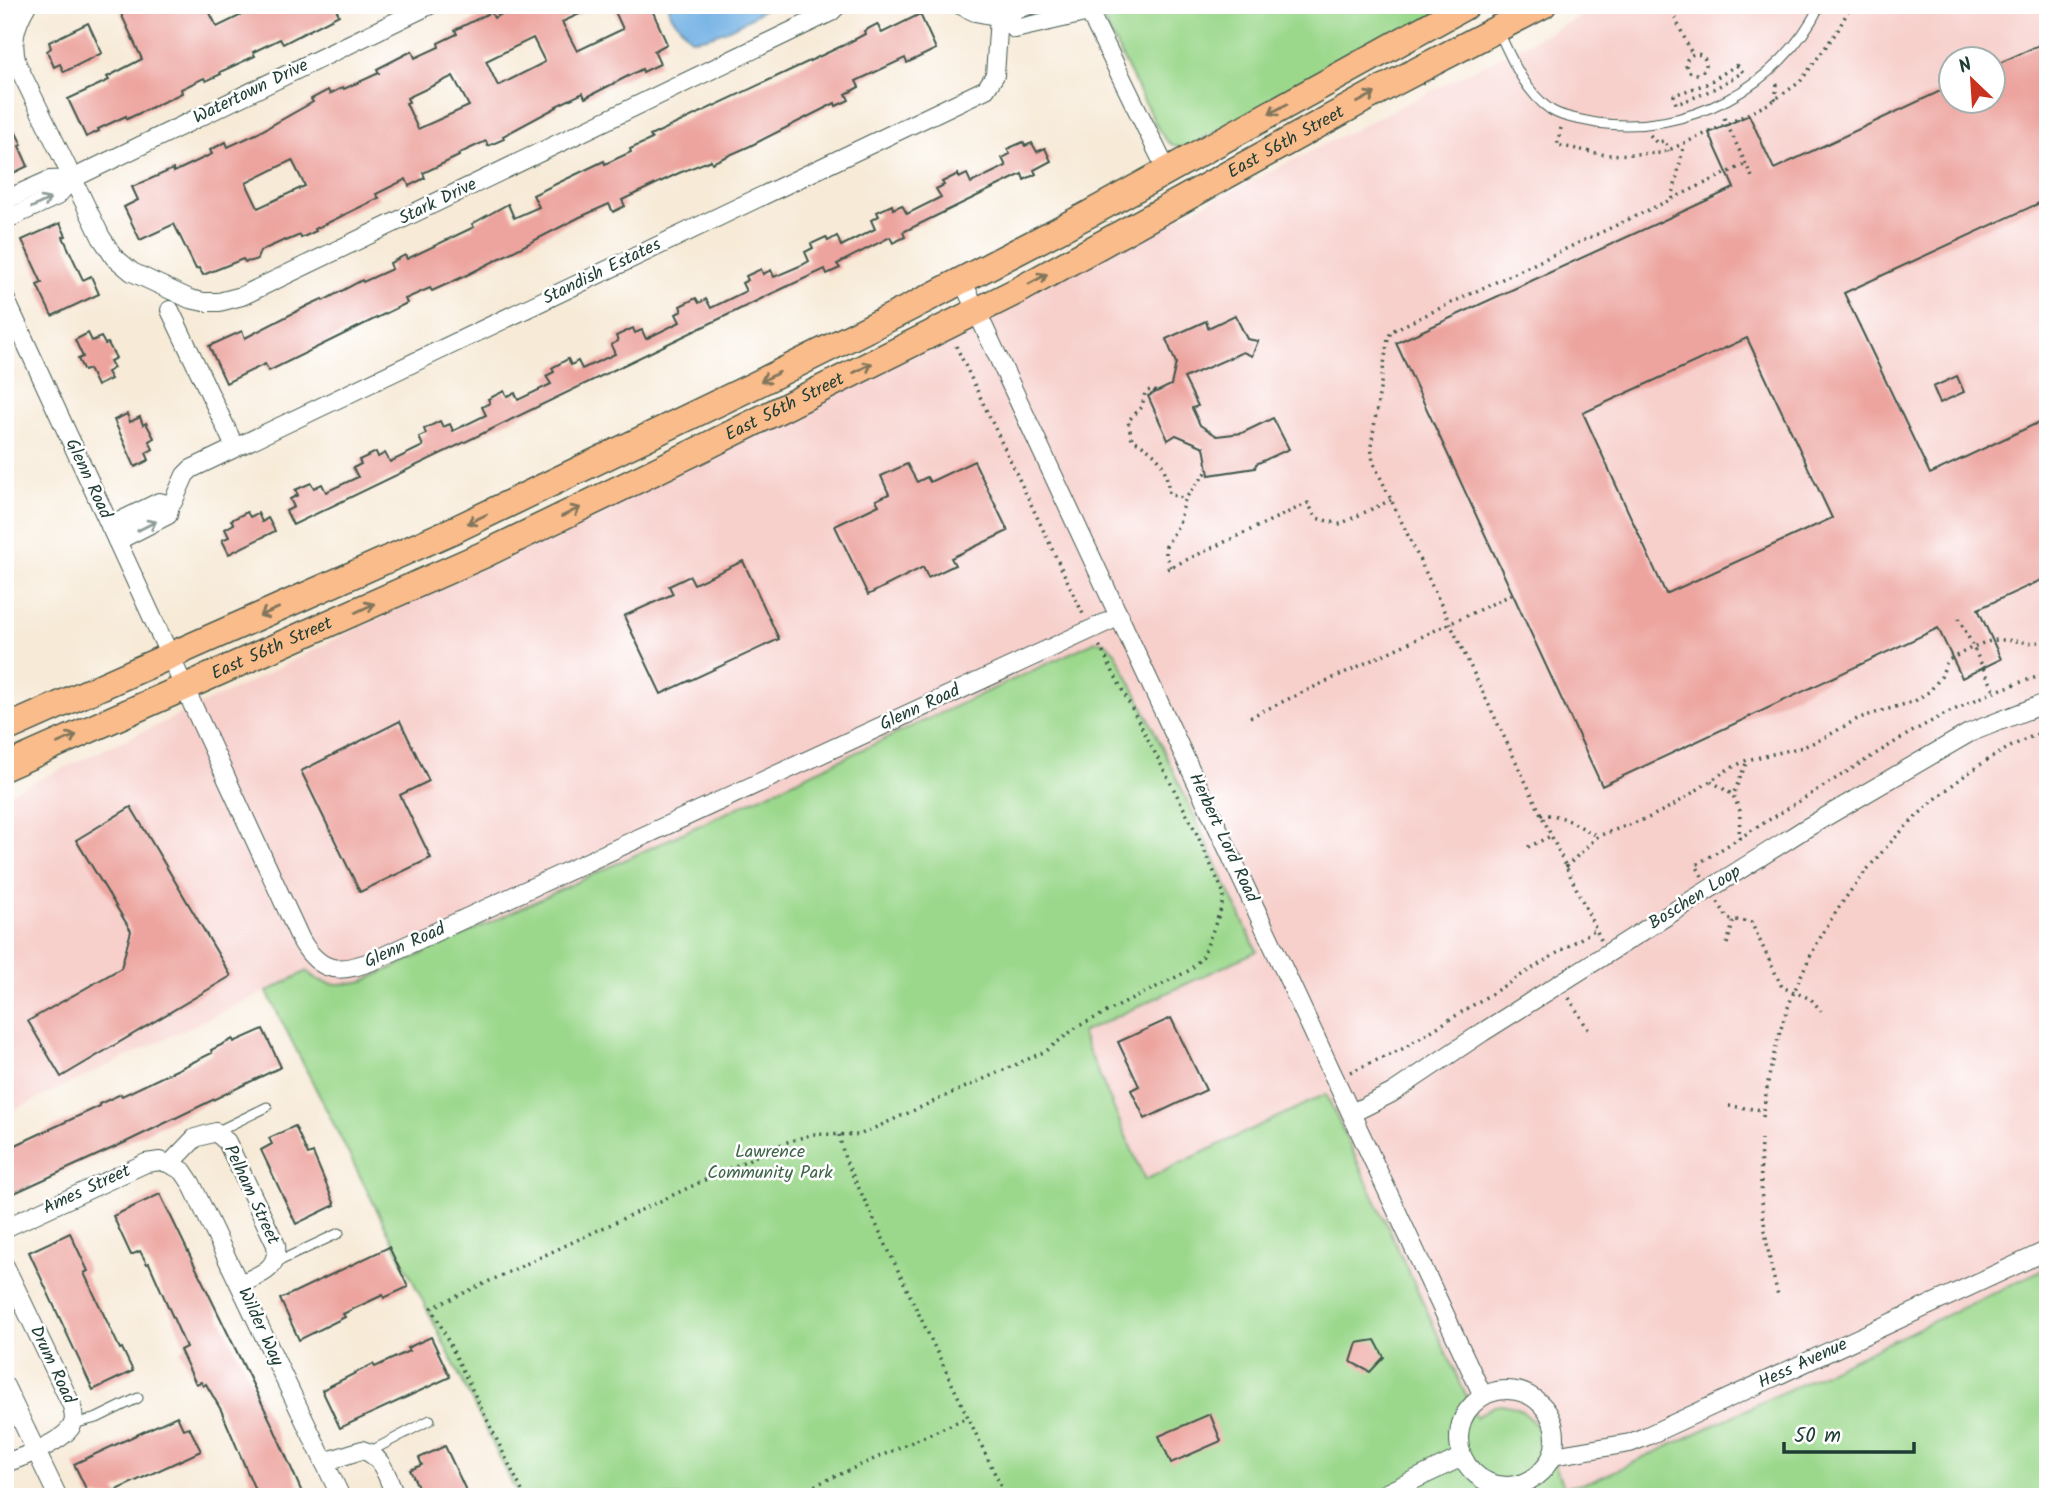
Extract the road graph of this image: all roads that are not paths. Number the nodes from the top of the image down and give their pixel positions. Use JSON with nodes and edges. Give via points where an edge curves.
{"nodes":[{"id":1,"x":27,"y":5,"type":"edge"},
{"id":2,"x":430,"y":5,"type":"edge"},
{"id":3,"x":838,"y":5,"type":"edge"},
{"id":4,"x":960,"y":5,"type":"edge"},
{"id":5,"x":1030,"y":5,"type":"edge"},
{"id":6,"x":1467,"y":5,"type":"edge"},
{"id":7,"x":1543,"y":5,"type":"edge"},
{"id":8,"x":1820,"y":5,"type":"edge"},
{"id":9,"x":1087,"y":9,"type":"edge"},
{"id":10,"x":1002,"y":17,"type":"junction"},
{"id":11,"x":1497,"y":29,"type":"junction"},
{"id":12,"x":1167,"y":171,"type":"junction"},
{"id":13,"x":72,"y":179,"type":"junction"},
{"id":14,"x":5,"y":200,"type":"edge"},
{"id":15,"x":5,"y":220,"type":"edge"},
{"id":16,"x":962,"y":280,"type":"junction"},
{"id":17,"x":5,"y":298,"type":"edge"},
{"id":18,"x":170,"y":310,"type":"dead end"},
{"id":19,"x":977,"y":310,"type":"junction"},
{"id":20,"x":235,"y":447,"type":"junction"},
{"id":21,"x":113,"y":534,"type":"junction"},
{"id":22,"x":1120,"y":616,"type":"junction"},
{"id":23,"x":171,"y":655,"type":"junction"},
{"id":24,"x":186,"y":686,"type":"junction"},
{"id":25,"x":2048,"y":702,"type":"edge"},
{"id":26,"x":5,"y":729,"type":"edge"},
{"id":27,"x":5,"y":767,"type":"edge"},
{"id":28,"x":267,"y":1107,"type":"dead end"},
{"id":29,"x":1352,"y":1113,"type":"junction"},
{"id":30,"x":216,"y":1132,"type":"junction"},
{"id":31,"x":170,"y":1164,"type":"junction"},
{"id":32,"x":5,"y":1228,"type":"edge"},
{"id":33,"x":339,"y":1233,"type":"dead end"},
{"id":34,"x":2048,"y":1250,"type":"edge"},
{"id":35,"x":275,"y":1263,"type":"junction"},
{"id":36,"x":5,"y":1266,"type":"edge"},
{"id":37,"x":240,"y":1284,"type":"junction"},
{"id":38,"x":5,"y":1386,"type":"edge"},
{"id":39,"x":1483,"y":1396,"type":"junction"},
{"id":40,"x":138,"y":1398,"type":"dead end"},
{"id":41,"x":430,"y":1420,"type":"dead end"},
{"id":42,"x":73,"y":1424,"type":"junction"},
{"id":43,"x":36,"y":1450,"type":"junction"},
{"id":44,"x":369,"y":1452,"type":"junction"},
{"id":45,"x":1553,"y":1456,"type":"junction"},
{"id":46,"x":1462,"y":1457,"type":"junction"},
{"id":47,"x":324,"y":1462,"type":"junction"},
{"id":48,"x":5,"y":1463,"type":"edge"},
{"id":49,"x":58,"y":1497,"type":"edge"},
{"id":50,"x":341,"y":1497,"type":"edge"},
{"id":51,"x":396,"y":1497,"type":"edge"},
{"id":52,"x":1378,"y":1497,"type":"edge"}],
"edges":[{"from":1,"to":13,"type":"street","name":"Stark Drive","via":[[17,23],[16,59]]},
{"from":2,"to":13,"type":"street","name":"Watertown Drive"},
{"from":3,"to":13,"type":"street","name":"Stark Drive","via":[[232,299],[190,299],[125,267],[107,248]]},
{"from":4,"to":10,"type":"street"},
{"from":5,"to":10,"type":"street"},
{"from":6,"to":12,"type":"main road","name":"East 56th Street","one_way":true},
{"from":7,"to":11,"type":"main road","name":"East 56th Street"},
{"from":8,"to":11,"type":"lane","via":[[1791,48],[1738,93],[1695,114],[1643,125],[1579,120],[1553,111],[1525,82]]},
{"from":9,"to":10,"type":"street","via":[[1015,29]]},
{"from":9,"to":12,"type":"street"},
{"from":10,"to":20,"type":"street","name":"Standish Estates","via":[[995,75],[986,89]]},
{"from":19,"to":11,"type":"main road","name":"East 56th Street","one_way":true},
{"from":12,"to":16,"type":"main road","name":"East 56th Street"},
{"from":13,"to":14,"type":"street","name":"Watertown Drive","via":[[50,180]]},
{"from":15,"to":13,"type":"street","name":"Watertown Drive","one_way":true,"via":[[57,196]]},
{"from":16,"to":19,"type":"street","name":"Herbert Lord Road"},
{"from":16,"to":23,"type":"main road","name":"East 56th Street","one_way":true,"via":[[525,496]]},
{"from":17,"to":21,"type":"street","name":"Glenn Road"},
{"from":18,"to":20,"type":"street"},
{"from":19,"to":22,"type":"street","name":"Herbert Lord Road"},
{"from":24,"to":19,"type":"main road","name":"East 56th Street","one_way":true,"via":[[483,555]]},
{"from":20,"to":21,"type":"street","name":"Standish Estates","via":[[191,469],[170,505],[159,502]]},
{"from":21,"to":23,"type":"street","name":"Glenn Road"},
{"from":22,"to":24,"type":"street","name":"Glenn Road","via":[[350,970],[326,966],[309,953]]},
{"from":22,"to":29,"type":"street","name":"Herbert Lord Road"},
{"from":23,"to":24,"type":"street","name":"Glenn Road"},
{"from":23,"to":26,"type":"main road","name":"East 56th Street"},
{"from":27,"to":24,"type":"main road","name":"East 56th Street","one_way":true},
{"from":25,"to":29,"type":"street","name":"Boschen Loop","via":[[1969,733],[1803,830],[1392,1093]]},
{"from":28,"to":30,"type":"lane","name":"Pelham Street"},
{"from":29,"to":39,"type":"street","name":"Herbert Lord Road"},
{"from":30,"to":31,"type":"street","name":"Pelham Street","via":[[195,1138]]},
{"from":30,"to":35,"type":"street","name":"Pelham Street","via":[[227,1142],[276,1245]]},
{"from":31,"to":32,"type":"street","name":"Ames Street","via":[[141,1164]]},
{"from":31,"to":37,"type":"street","name":"Wilder Way","via":[[190,1179]]},
{"from":33,"to":35,"type":"lane","name":"Pelham Street"},
{"from":34,"to":45,"type":"street","name":"Hess Avenue","via":[[1639,1440]]},
{"from":35,"to":37,"type":"street","name":"Pelham Street"},
{"from":36,"to":42,"type":"street","name":"Drum Road","via":[[72,1406]]},
{"from":37,"to":47,"type":"street","name":"Wilder Way"},
{"from":38,"to":43,"type":"street"},
{"from":39,"to":45,"type":"street","via":[[1517,1390],[1545,1408],[1556,1439]]},
{"from":39,"to":46,"type":"street","via":[[1472,1404],[1462,1423]]},
{"from":40,"to":42,"type":"lane"},
{"from":41,"to":44,"type":"lane"},
{"from":42,"to":43,"type":"street","name":"Drum Road","via":[[64,1436]]},
{"from":43,"to":48,"type":"street","name":"Drum Road"},
{"from":43,"to":49,"type":"street"},
{"from":44,"to":47,"type":"street"},
{"from":44,"to":51,"type":"street","via":[[378,1458]]},
{"from":45,"to":46,"type":"street","via":[[1535,1478],[1508,1487],[1480,1479]]},
{"from":46,"to":52,"type":"street"},
{"from":47,"to":50,"type":"street","name":"Wilder Way"}]}
